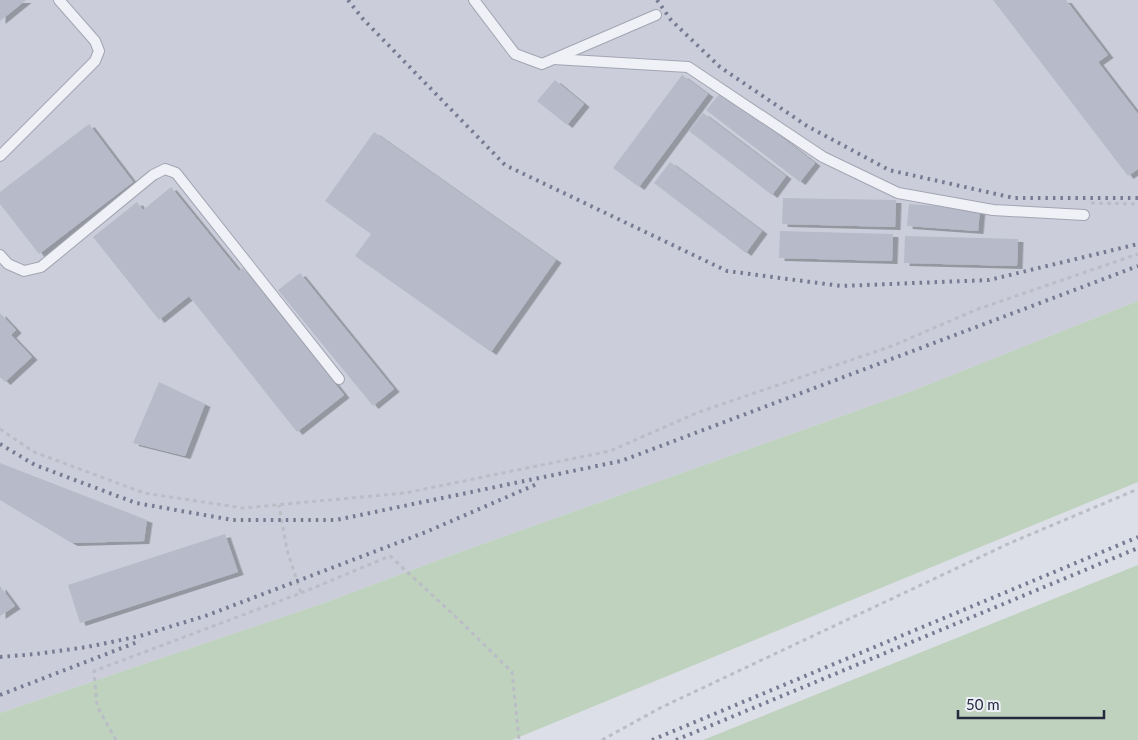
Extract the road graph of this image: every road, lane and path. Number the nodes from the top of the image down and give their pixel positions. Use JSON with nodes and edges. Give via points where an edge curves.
{"nodes":[{"id":1,"x":60,"y":0,"type":"edge"},
{"id":2,"x":474,"y":0,"type":"edge"},
{"id":3,"x":656,"y":15,"type":"dead end"},
{"id":4,"x":554,"y":59,"type":"junction"},
{"id":5,"x":0,"y":156,"type":"edge"},
{"id":6,"x":1084,"y":203,"type":"dead end"},
{"id":7,"x":1138,"y":204,"type":"edge"},
{"id":8,"x":1084,"y":216,"type":"dead end"},
{"id":9,"x":1138,"y":254,"type":"edge"},
{"id":10,"x":0,"y":255,"type":"edge"},
{"id":11,"x":339,"y":379,"type":"dead end"},
{"id":12,"x":0,"y":429,"type":"edge"},
{"id":13,"x":1138,"y":489,"type":"edge"},
{"id":14,"x":279,"y":505,"type":"junction"},
{"id":15,"x":301,"y":593,"type":"junction"},
{"id":16,"x":116,"y":740,"type":"edge"},
{"id":17,"x":519,"y":740,"type":"edge"},
{"id":18,"x":602,"y":740,"type":"edge"}],
"edges":[{"from":1,"to":5,"type":"lane","via":[[95,41],[99,51],[95,61]]},
{"from":2,"to":4,"type":"lane","via":[[515,54],[542,64]]},
{"from":3,"to":4,"type":"lane"},
{"from":4,"to":8,"type":"lane","via":[[688,67],[823,157],[898,193],[993,210]]},
{"from":6,"to":7,"type":"path"},
{"from":9,"to":14,"type":"path","via":[[978,309],[892,346],[699,412],[610,451],[405,493]]},
{"from":10,"to":11,"type":"lane","via":[[8,264],[24,271],[41,267],[153,175],[165,170],[176,173]]},
{"from":12,"to":14,"type":"path","via":[[34,452],[144,493],[243,508]]},
{"from":13,"to":18,"type":"path","via":[[1010,543],[660,708]]},
{"from":14,"to":15,"type":"path","via":[[287,550]]},
{"from":15,"to":16,"type":"path","via":[[94,671],[97,706]]},
{"from":15,"to":17,"type":"path","via":[[390,556],[512,672]]}]}
